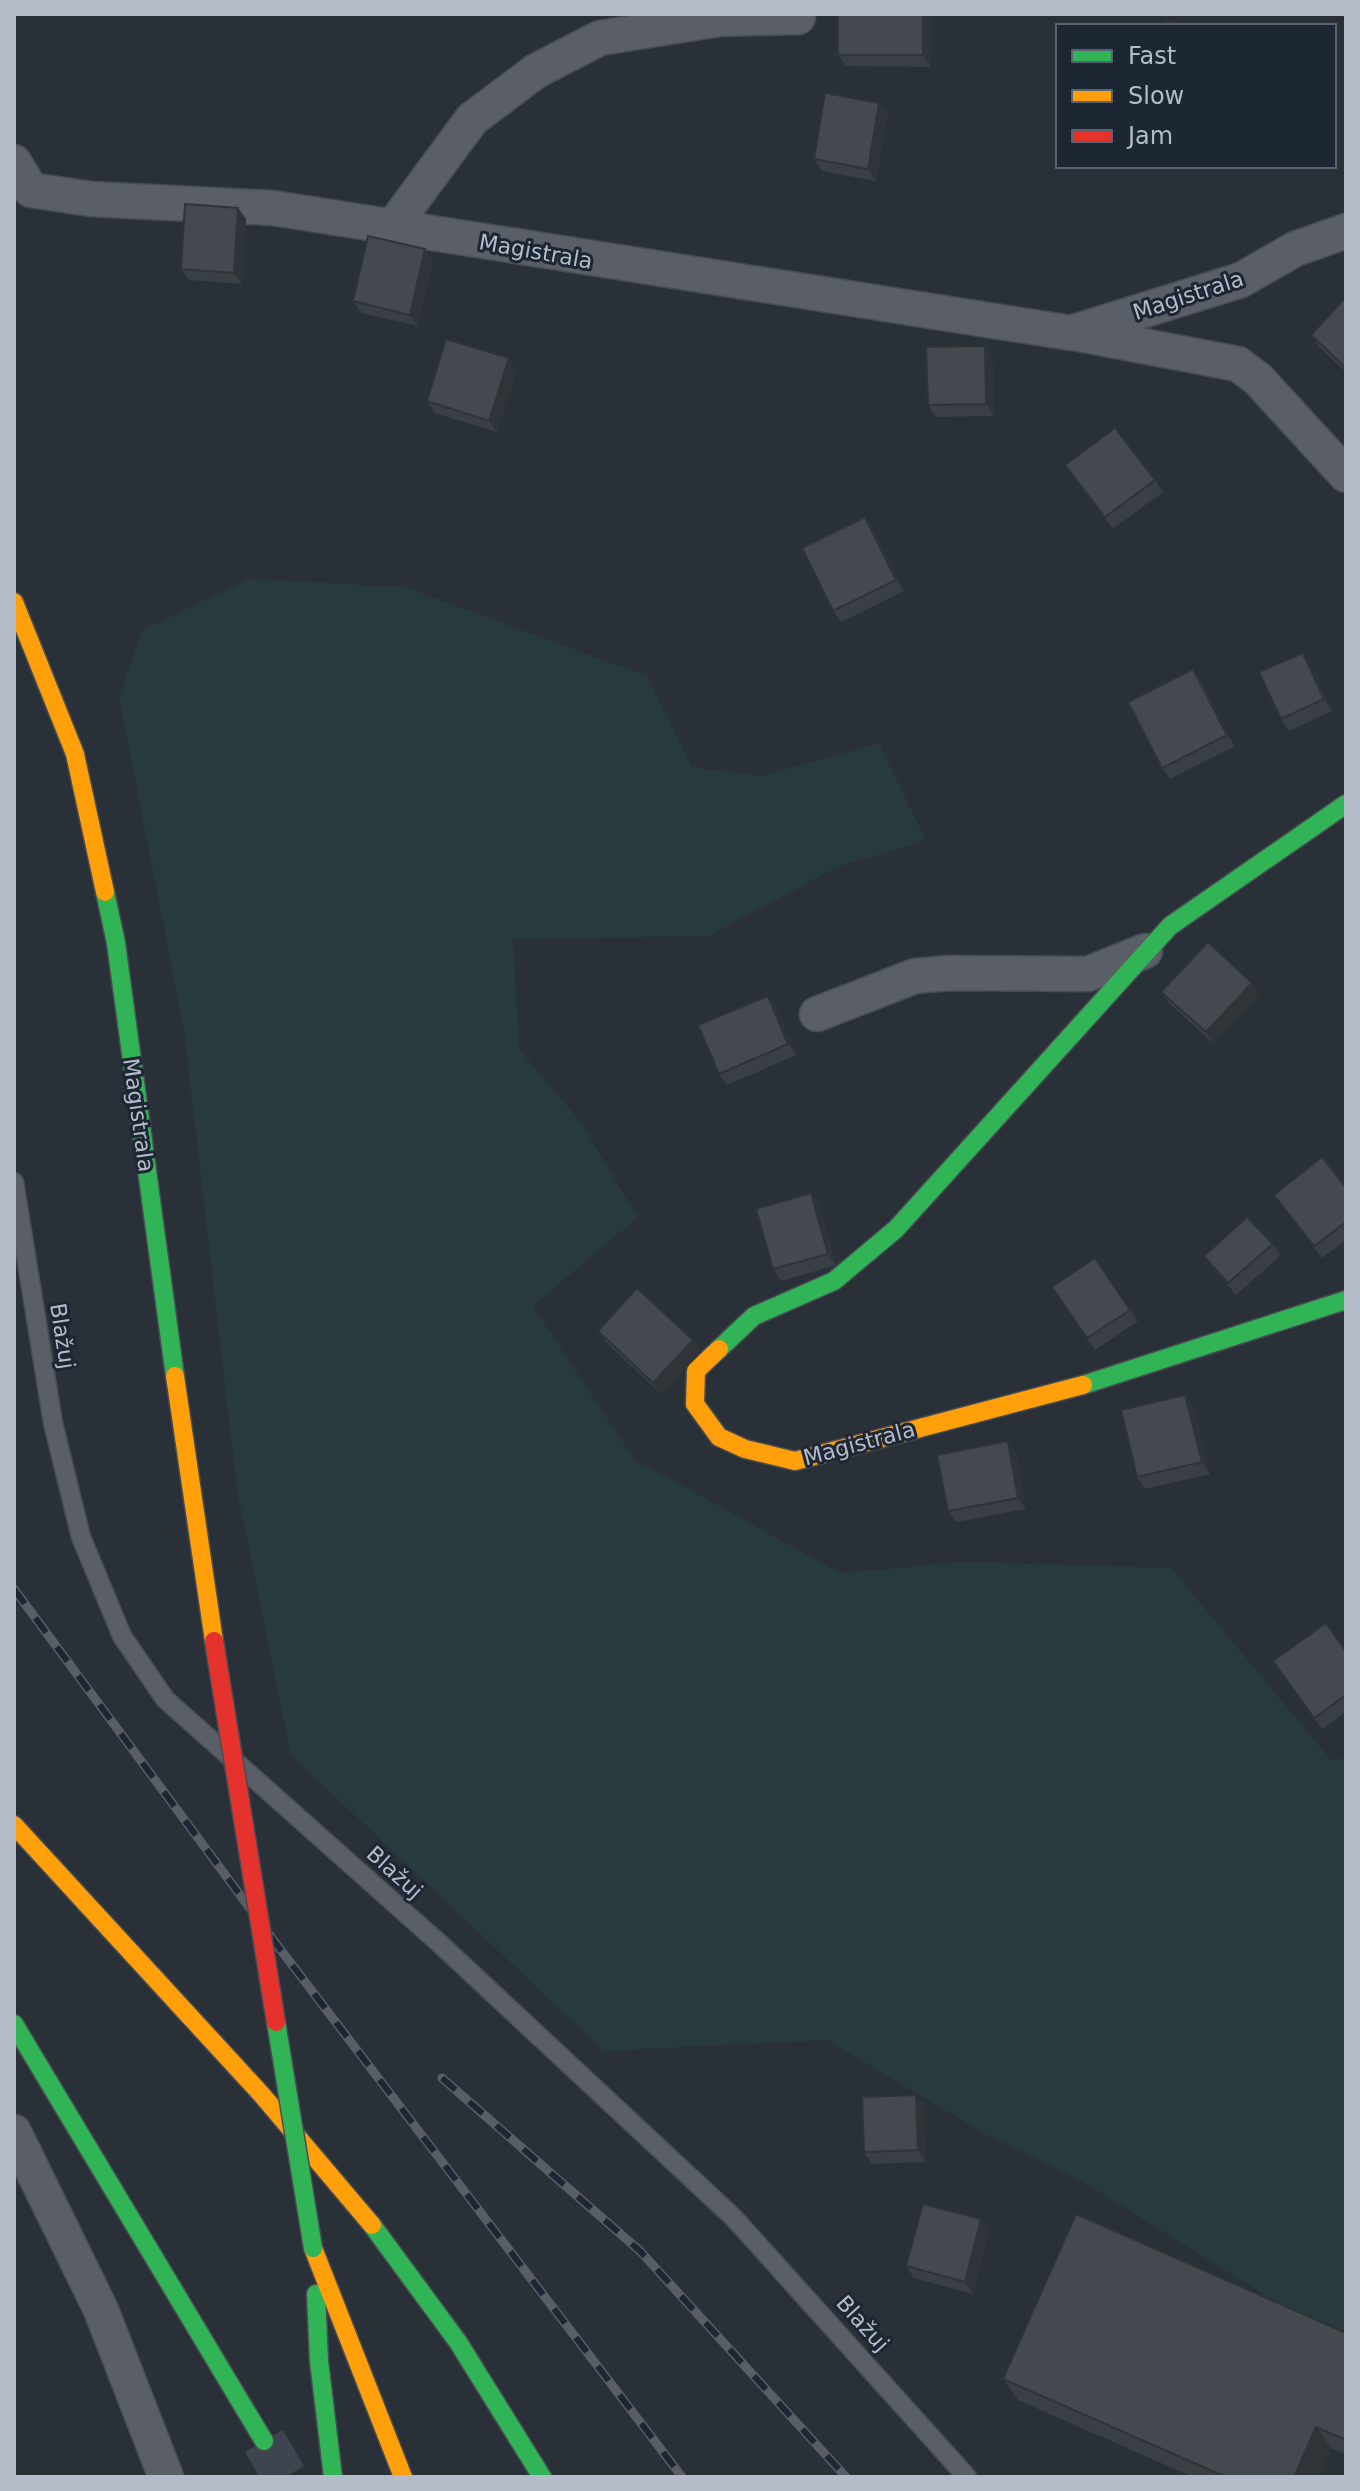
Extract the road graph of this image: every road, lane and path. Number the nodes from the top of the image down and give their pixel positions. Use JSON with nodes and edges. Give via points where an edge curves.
{"nodes":[{"id":1,"x":798,"y":17,"type":"dead end"},
{"id":2,"x":14,"y":162,"type":"edge"},
{"id":3,"x":394,"y":225,"type":"junction"},
{"id":4,"x":1346,"y":231,"type":"edge"},
{"id":5,"x":1071,"y":333,"type":"junction"},
{"id":6,"x":1346,"y":475,"type":"edge"},
{"id":7,"x":14,"y":602,"type":"edge"},
{"id":8,"x":1346,"y":804,"type":"edge"},
{"id":9,"x":1146,"y":951,"type":"junction"},
{"id":10,"x":817,"y":1014,"type":"dead end"},
{"id":11,"x":14,"y":1182,"type":"edge"},
{"id":12,"x":1346,"y":1300,"type":"edge"},
{"id":13,"x":14,"y":1825,"type":"edge"},
{"id":14,"x":14,"y":2024,"type":"edge"},
{"id":15,"x":14,"y":2132,"type":"edge"},
{"id":16,"x":22,"y":2171,"type":"edge"},
{"id":17,"x":313,"y":2248,"type":"junction"},
{"id":18,"x":264,"y":2441,"type":"tunnel mouth"},
{"id":19,"x":166,"y":2477,"type":"edge"},
{"id":20,"x":333,"y":2477,"type":"edge"},
{"id":21,"x":403,"y":2477,"type":"edge"},
{"id":22,"x":542,"y":2477,"type":"edge"},
{"id":23,"x":967,"y":2477,"type":"edge"}],
"edges":[{"from":1,"to":3,"type":"street","via":[[719,19],[600,38],[548,64],[472,119]]},
{"from":2,"to":3,"type":"street","name":"Magistrala","via":[[31,190],[91,199],[273,208]]},
{"from":3,"to":5,"type":"street","name":"Magistrala"},
{"from":4,"to":5,"type":"street","name":"Magistrala","via":[[1295,249],[1241,280]]},
{"from":5,"to":6,"type":"street","name":"Magistrala","via":[[1238,364]]},
{"from":7,"to":17,"type":"main road","name":"Magistrala","bridge":true,"via":[[75,754],[116,943],[214,1641]]},
{"from":8,"to":9,"type":"main road","name":"Magistrala","via":[[1170,926]]},
{"from":9,"to":10,"type":"street","name":"Magistrala","via":[[1088,974],[915,976]]},
{"from":9,"to":12,"type":"main road","name":"Magistrala","via":[[896,1229],[834,1281],[754,1316],[723,1343],[696,1371],[695,1404],[719,1437],[795,1461],[1121,1375]]},
{"from":11,"to":23,"type":"lane","name":"Blažuj","via":[[53,1423],[81,1537],[122,1636],[165,1699],[439,1943],[734,2218]]},
{"from":13,"to":22,"type":"main road","via":[[243,2072],[403,2264],[488,2385]]},
{"from":14,"to":18,"type":"main road"},
{"from":15,"to":16,"type":"street"},
{"from":16,"to":19,"type":"street","via":[[101,2310]]},
{"from":17,"to":20,"type":"main road"},
{"from":17,"to":21,"type":"main road"}]}
